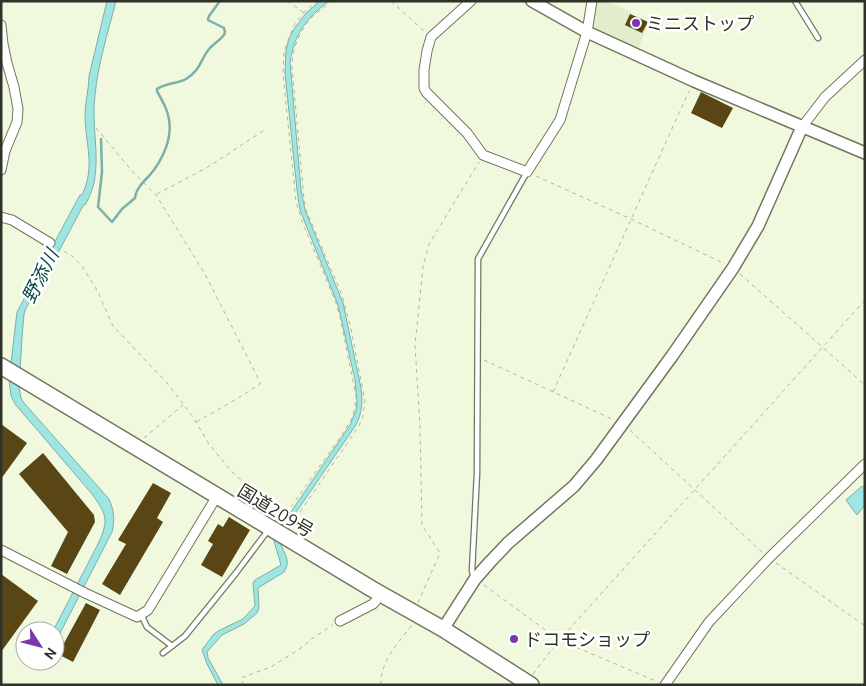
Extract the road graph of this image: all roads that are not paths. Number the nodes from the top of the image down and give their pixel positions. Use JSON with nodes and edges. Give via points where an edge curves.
{"nodes":[{"id":1,"x":471,"y":1,"type":"edge"},
{"id":2,"x":532,"y":1,"type":"edge"},
{"id":3,"x":592,"y":1,"type":"edge"},
{"id":4,"x":796,"y":1,"type":"edge"},
{"id":5,"x":1,"y":25,"type":"edge"},
{"id":6,"x":587,"y":32,"type":"junction"},
{"id":7,"x":818,"y":38,"type":"dead end"},
{"id":8,"x":865,"y":60,"type":"edge"},
{"id":9,"x":802,"y":127,"type":"junction"},
{"id":10,"x":865,"y":154,"type":"edge"},
{"id":11,"x":1,"y":170,"type":"edge"},
{"id":12,"x":528,"y":172,"type":"junction"},
{"id":13,"x":1,"y":217,"type":"edge"},
{"id":14,"x":50,"y":243,"type":"road end"},
{"id":15,"x":5,"y":368,"type":"edge"},
{"id":16,"x":865,"y":464,"type":"edge"},
{"id":17,"x":217,"y":496,"type":"junction"},
{"id":18,"x":278,"y":532,"type":"junction"},
{"id":19,"x":1,"y":550,"type":"edge"},
{"id":20,"x":475,"y":579,"type":"junction"},
{"id":21,"x":381,"y":594,"type":"junction"},
{"id":22,"x":141,"y":614,"type":"junction"},
{"id":23,"x":340,"y":621,"type":"road end"},
{"id":24,"x":443,"y":629,"type":"junction"},
{"id":25,"x":172,"y":646,"type":"junction"},
{"id":26,"x":163,"y":653,"type":"dead end"},
{"id":27,"x":527,"y":684,"type":"edge"},
{"id":28,"x":665,"y":685,"type":"edge"}],
"edges":[{"from":1,"to":12,"type":"street","via":[[431,38],[424,88],[467,133],[483,155]]},
{"from":2,"to":6,"type":"street"},
{"from":3,"to":6,"type":"street"},
{"from":4,"to":7,"type":"lane"},
{"from":5,"to":11,"type":"street","via":[[18,110]]},
{"from":6,"to":9,"type":"street"},
{"from":6,"to":12,"type":"street","via":[[560,120]]},
{"from":8,"to":9,"type":"street","via":[[825,97]]},
{"from":9,"to":10,"type":"street"},
{"from":9,"to":20,"type":"street","via":[[758,226],[733,268],[623,424],[574,486],[508,543]]},
{"from":12,"to":20,"type":"lane","via":[[478,259],[477,473],[472,572]]},
{"from":13,"to":14,"type":"street","via":[[12,220]]},
{"from":15,"to":17,"type":"highway","name":"国道209号"},
{"from":16,"to":28,"type":"street","via":[[709,622]]},
{"from":17,"to":18,"type":"highway","name":"国道209号"},
{"from":17,"to":22,"type":"street","via":[[148,610]]},
{"from":18,"to":21,"type":"highway","name":"国道209号"},
{"from":18,"to":25,"type":"lane","via":[[236,573],[185,636]]},
{"from":19,"to":22,"type":"street","via":[[137,617]]},
{"from":20,"to":24,"type":"street"},
{"from":21,"to":23,"type":"street","via":[[373,604]]},
{"from":21,"to":24,"type":"highway","name":"国道209号"},
{"from":22,"to":25,"type":"lane","via":[[147,627]]},
{"from":24,"to":27,"type":"highway","name":"国道209号"},
{"from":25,"to":26,"type":"lane"}]}
